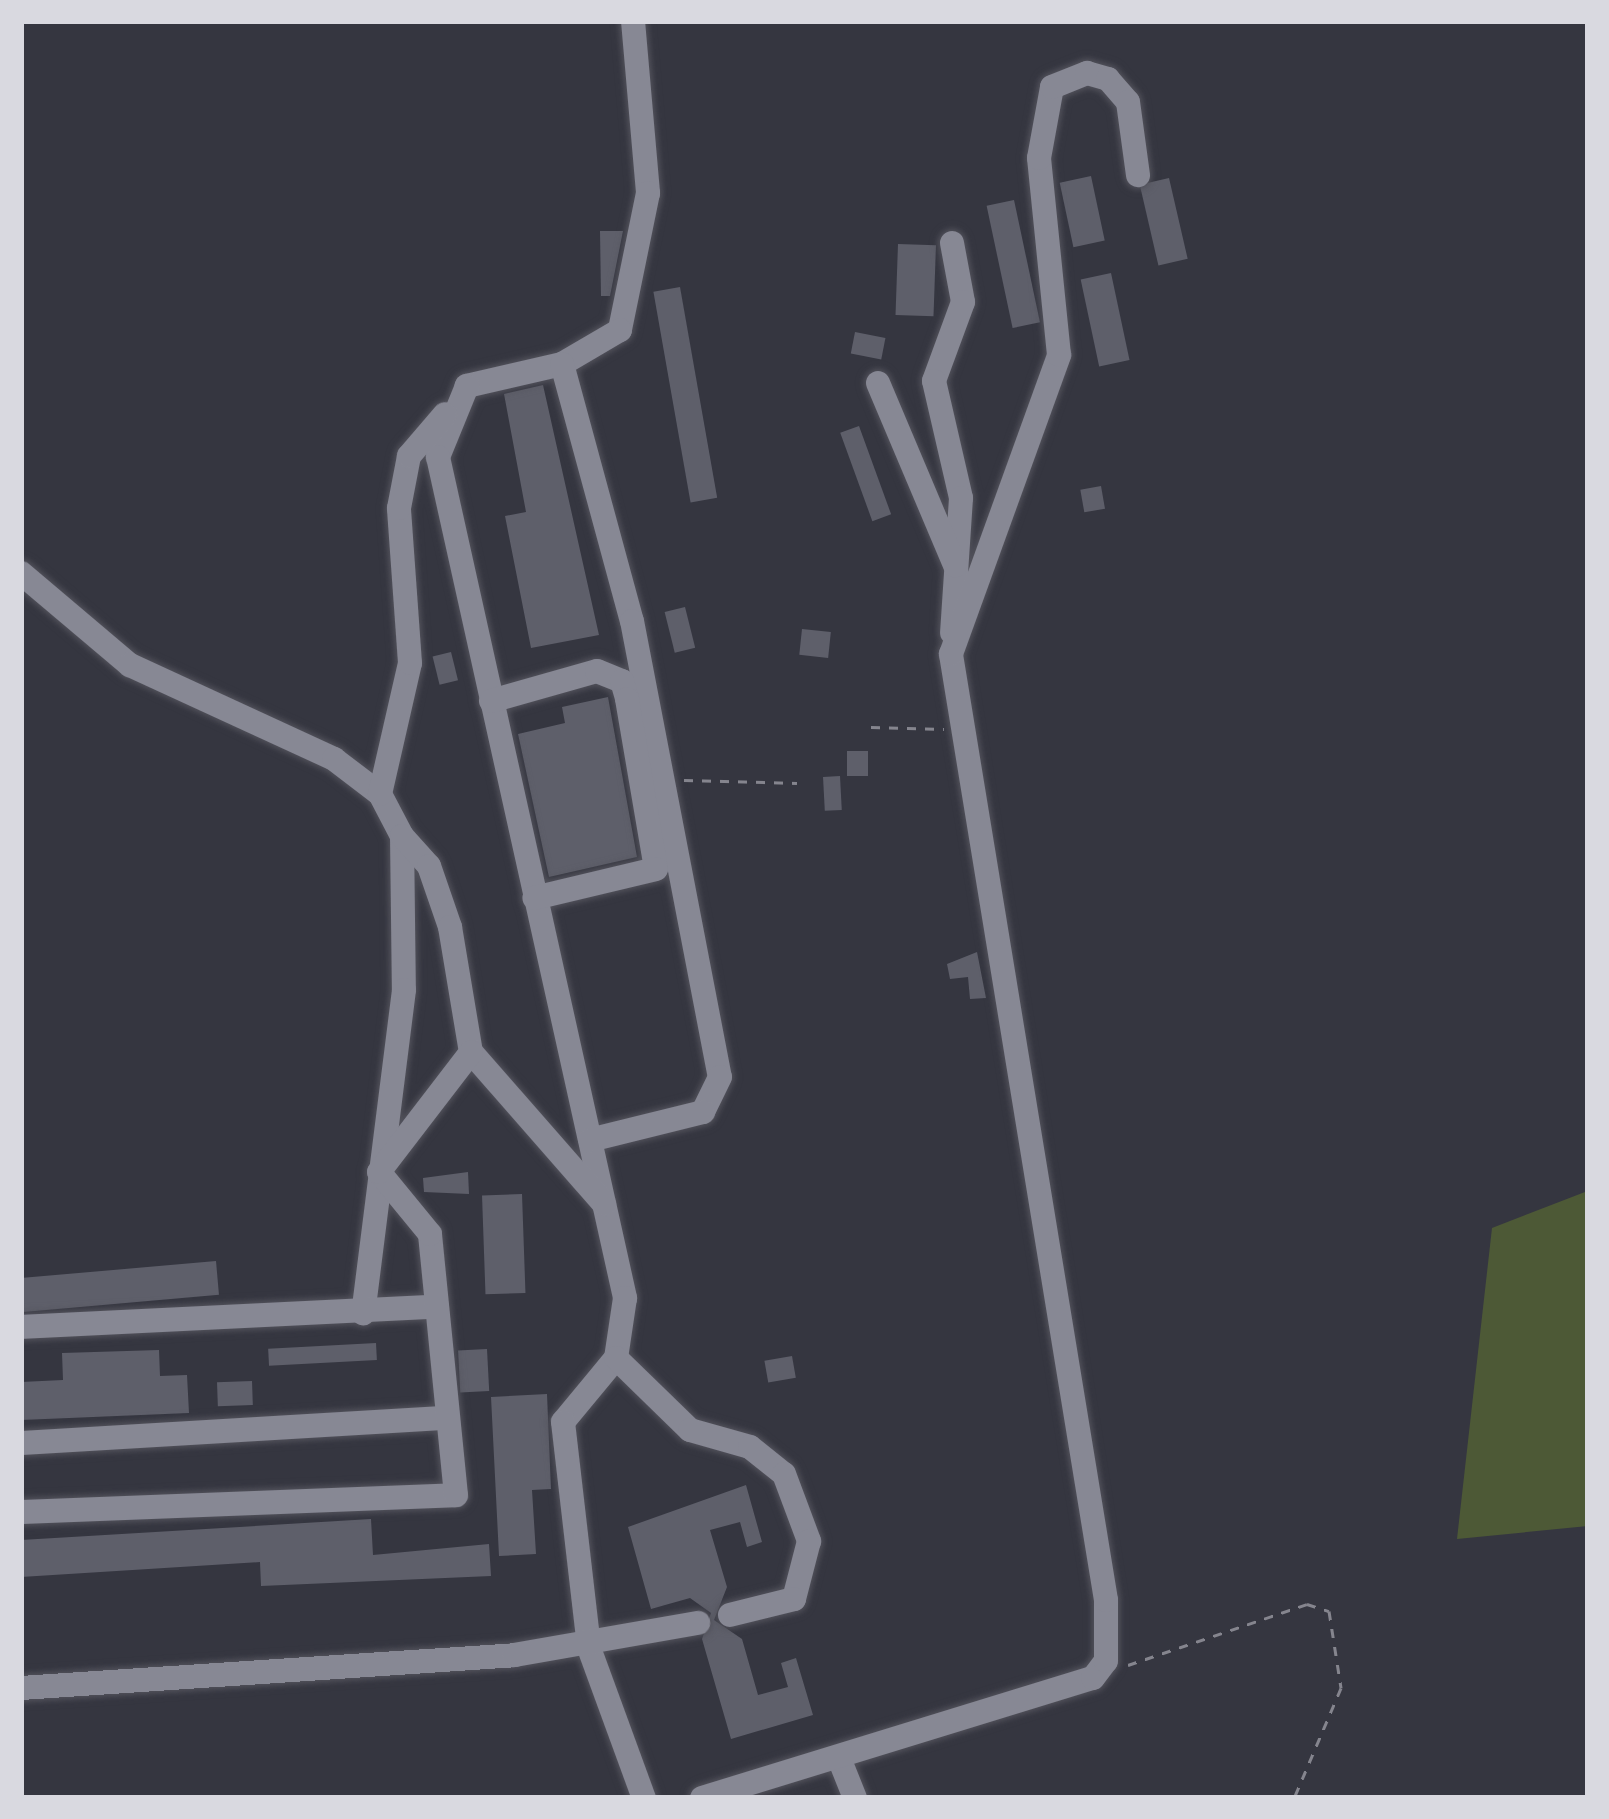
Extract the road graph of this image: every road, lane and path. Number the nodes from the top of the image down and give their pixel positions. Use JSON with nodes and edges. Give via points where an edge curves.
{"nodes":[{"id":1,"x":633,"y":21,"type":"edge"},
{"id":2,"x":1138,"y":176,"type":"dead end"},
{"id":3,"x":952,"y":243,"type":"dead end"},
{"id":4,"x":562,"y":364,"type":"junction"},
{"id":5,"x":878,"y":383,"type":"dead end"},
{"id":6,"x":452,"y":409,"type":"junction"},
{"id":7,"x":956,"y":567,"type":"junction"},
{"id":8,"x":21,"y":573,"type":"edge"},
{"id":9,"x":951,"y":654,"type":"junction"},
{"id":10,"x":491,"y":701,"type":"junction"},
{"id":11,"x":871,"y":727,"type":"dead end"},
{"id":12,"x":958,"y":730,"type":"junction"},
{"id":13,"x":664,"y":780,"type":"junction"},
{"id":14,"x":797,"y":782,"type":"dead end"},
{"id":15,"x":380,"y":794,"type":"junction"},
{"id":16,"x":402,"y":836,"type":"junction"},
{"id":17,"x":534,"y":898,"type":"junction"},
{"id":18,"x":471,"y":1052,"type":"junction"},
{"id":19,"x":590,"y":1140,"type":"junction"},
{"id":20,"x":380,"y":1172,"type":"junction"},
{"id":21,"x":604,"y":1204,"type":"junction"},
{"id":22,"x":436,"y":1307,"type":"junction"},
{"id":23,"x":363,"y":1313,"type":"junction"},
{"id":24,"x":21,"y":1327,"type":"edge"},
{"id":25,"x":616,"y":1358,"type":"junction"},
{"id":26,"x":447,"y":1418,"type":"junction"},
{"id":27,"x":21,"y":1443,"type":"edge"},
{"id":28,"x":21,"y":1512,"type":"edge"},
{"id":29,"x":730,"y":1615,"type":"dead end"},
{"id":30,"x":698,"y":1623,"type":"dead end"},
{"id":31,"x":589,"y":1648,"type":"junction"},
{"id":32,"x":1093,"y":1678,"type":"junction"},
{"id":33,"x":21,"y":1688,"type":"edge"},
{"id":34,"x":839,"y":1758,"type":"junction"},
{"id":35,"x":644,"y":1798,"type":"edge"},
{"id":36,"x":702,"y":1798,"type":"edge"},
{"id":37,"x":855,"y":1798,"type":"edge"},
{"id":38,"x":1294,"y":1798,"type":"edge"}],
"edges":[{"from":1,"to":4,"type":"lane","via":[[648,193],[636,292],[620,330]]},
{"from":2,"to":9,"type":"lane","via":[[1128,102],[1108,79],[1087,73],[1052,87],[1039,158],[1059,356]]},
{"from":3,"to":7,"type":"lane","via":[[963,302],[934,380],[961,498]]},
{"from":4,"to":6,"type":"lane","via":[[485,374]]},
{"from":4,"to":13,"type":"lane"},
{"from":5,"to":7,"type":"lane"},
{"from":6,"to":10,"type":"lane","via":[[438,457],[444,507]]},
{"from":6,"to":15,"type":"lane","via":[[429,425],[405,473],[410,663]]},
{"from":7,"to":9,"type":"lane"},
{"from":8,"to":15,"type":"lane","via":[[130,665],[256,717]]},
{"from":9,"to":12,"type":"lane"},
{"from":10,"to":17,"type":"lane"},
{"from":10,"to":17,"type":"lane","via":[[597,670],[622,681],[627,699],[656,869]]},
{"from":11,"to":12,"type":"path"},
{"from":12,"to":32,"type":"lane","via":[[1106,1600],[1106,1661]]},
{"from":13,"to":14,"type":"path"},
{"from":13,"to":19,"type":"lane","via":[[720,1077],[703,1112]]},
{"from":15,"to":16,"type":"lane"},
{"from":16,"to":18,"type":"lane","via":[[429,866],[450,927]]},
{"from":16,"to":20,"type":"lane","via":[[404,990]]},
{"from":17,"to":19,"type":"lane"},
{"from":18,"to":20,"type":"lane"},
{"from":18,"to":21,"type":"lane"},
{"from":19,"to":21,"type":"lane"},
{"from":20,"to":22,"type":"lane","via":[[430,1234]]},
{"from":20,"to":23,"type":"lane"},
{"from":21,"to":25,"type":"lane","via":[[626,1298]]},
{"from":22,"to":23,"type":"lane"},
{"from":22,"to":26,"type":"lane"},
{"from":23,"to":24,"type":"lane"},
{"from":25,"to":29,"type":"lane","via":[[690,1430],[750,1447],[784,1474],[809,1541],[794,1600]]},
{"from":25,"to":31,"type":"lane","via":[[563,1422]]},
{"from":26,"to":27,"type":"lane"},
{"from":26,"to":28,"type":"lane","via":[[456,1495]]},
{"from":30,"to":31,"type":"lane"},
{"from":31,"to":33,"type":"lane"},
{"from":31,"to":35,"type":"lane"},
{"from":32,"to":34,"type":"lane"},
{"from":32,"to":38,"type":"path","via":[[1307,1604],[1329,1611],[1341,1688]]},
{"from":34,"to":36,"type":"lane"},
{"from":34,"to":37,"type":"lane"}]}
